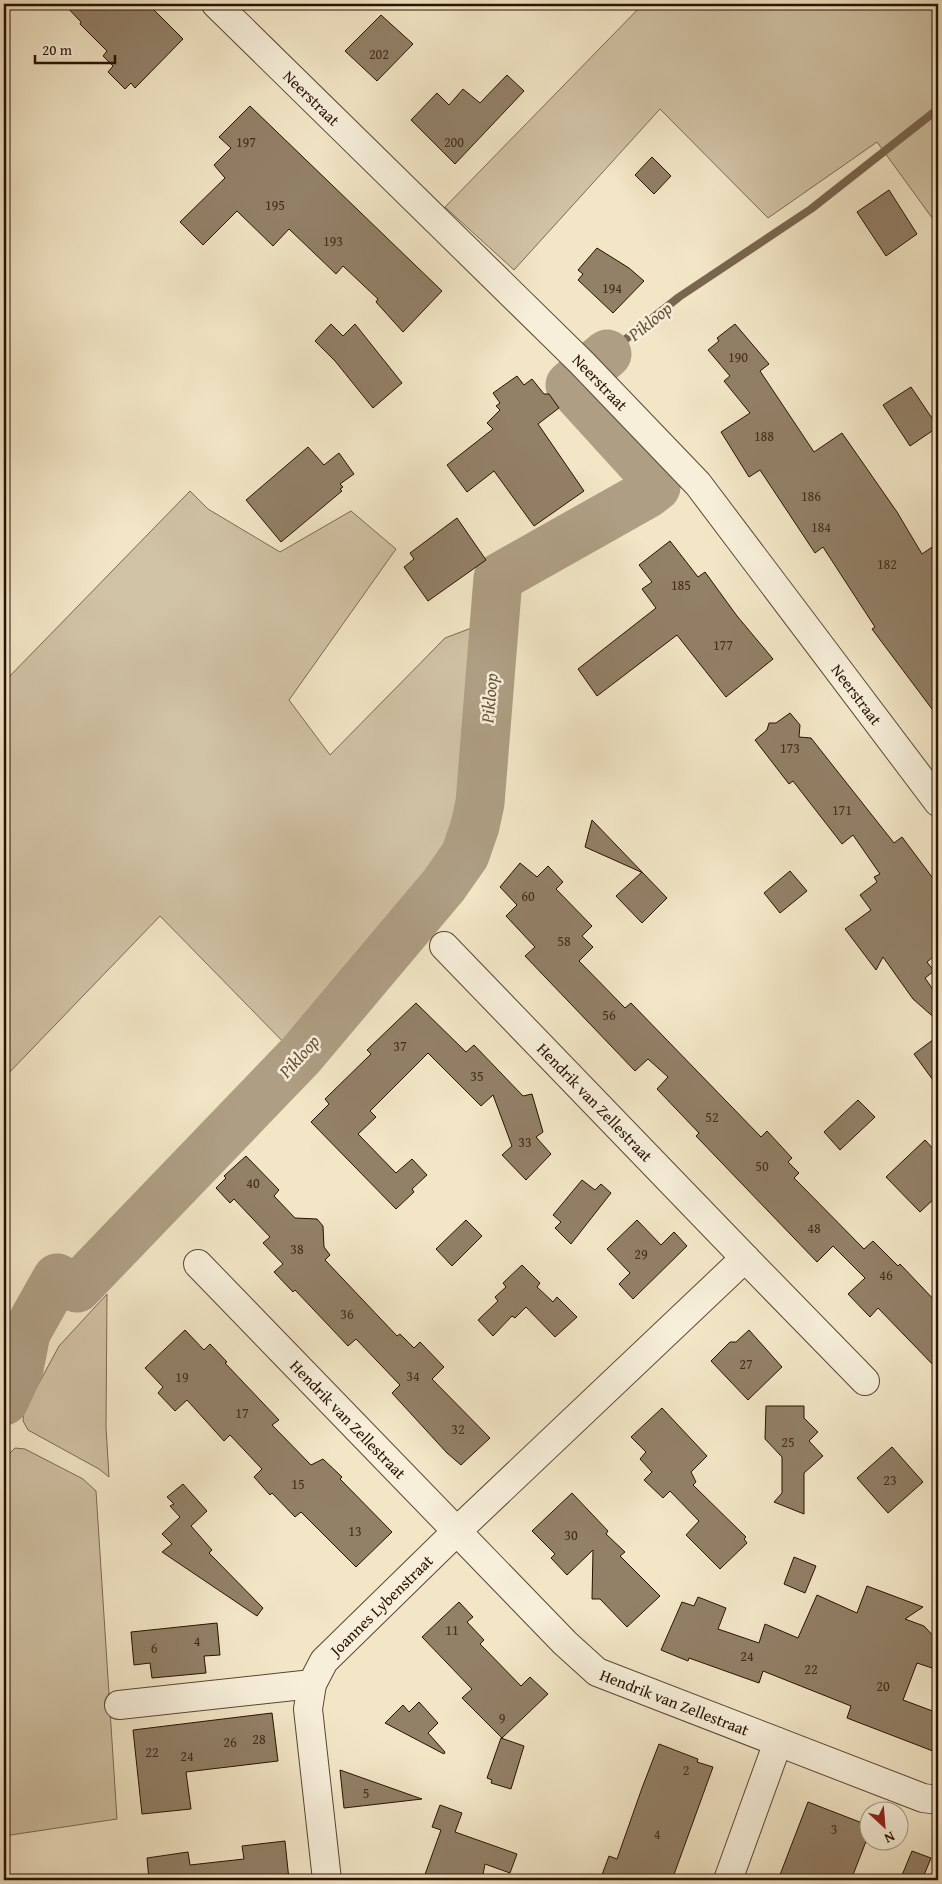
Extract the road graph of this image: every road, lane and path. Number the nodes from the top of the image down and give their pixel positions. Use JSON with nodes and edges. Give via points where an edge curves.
{"nodes":[{"id":1,"x":216,"y":4,"type":"edge"},
{"id":2,"x":938,"y":802,"type":"edge"},
{"id":3,"x":444,"y":946,"type":"dead end"},
{"id":4,"x":745,"y":1258,"type":"junction"},
{"id":5,"x":198,"y":1264,"type":"dead end"},
{"id":6,"x":865,"y":1381,"type":"dead end"},
{"id":7,"x":457,"y":1531,"type":"junction"},
{"id":8,"x":312,"y":1684,"type":"junction"},
{"id":9,"x":119,"y":1706,"type":"dead end"},
{"id":10,"x":778,"y":1742,"type":"junction"},
{"id":11,"x":938,"y":1800,"type":"edge"},
{"id":12,"x":327,"y":1880,"type":"edge"},
{"id":13,"x":728,"y":1880,"type":"edge"}],
"edges":[{"from":1,"to":2,"type":"street","name":"Neerstraat","via":[[590,371],[698,484]]},
{"from":3,"to":4,"type":"street","name":"Hendrik van Zellestraat"},
{"from":4,"to":6,"type":"street","name":"Hendrik van Zellestraat"},
{"from":4,"to":7,"type":"street"},
{"from":5,"to":7,"type":"street","name":"Hendrik van Zellestraat"},
{"from":7,"to":8,"type":"street","name":"Joannes Lybenstraat","via":[[324,1661]]},
{"from":7,"to":10,"type":"street","name":"Hendrik van Zellestraat","via":[[597,1672]]},
{"from":8,"to":9,"type":"street"},
{"from":8,"to":12,"type":"street","name":"Joannes Lybenstraat","via":[[308,1709]]},
{"from":10,"to":11,"type":"street","name":"Hendrik van Zellestraat","via":[[923,1798]]},
{"from":10,"to":13,"type":"street"}]}
